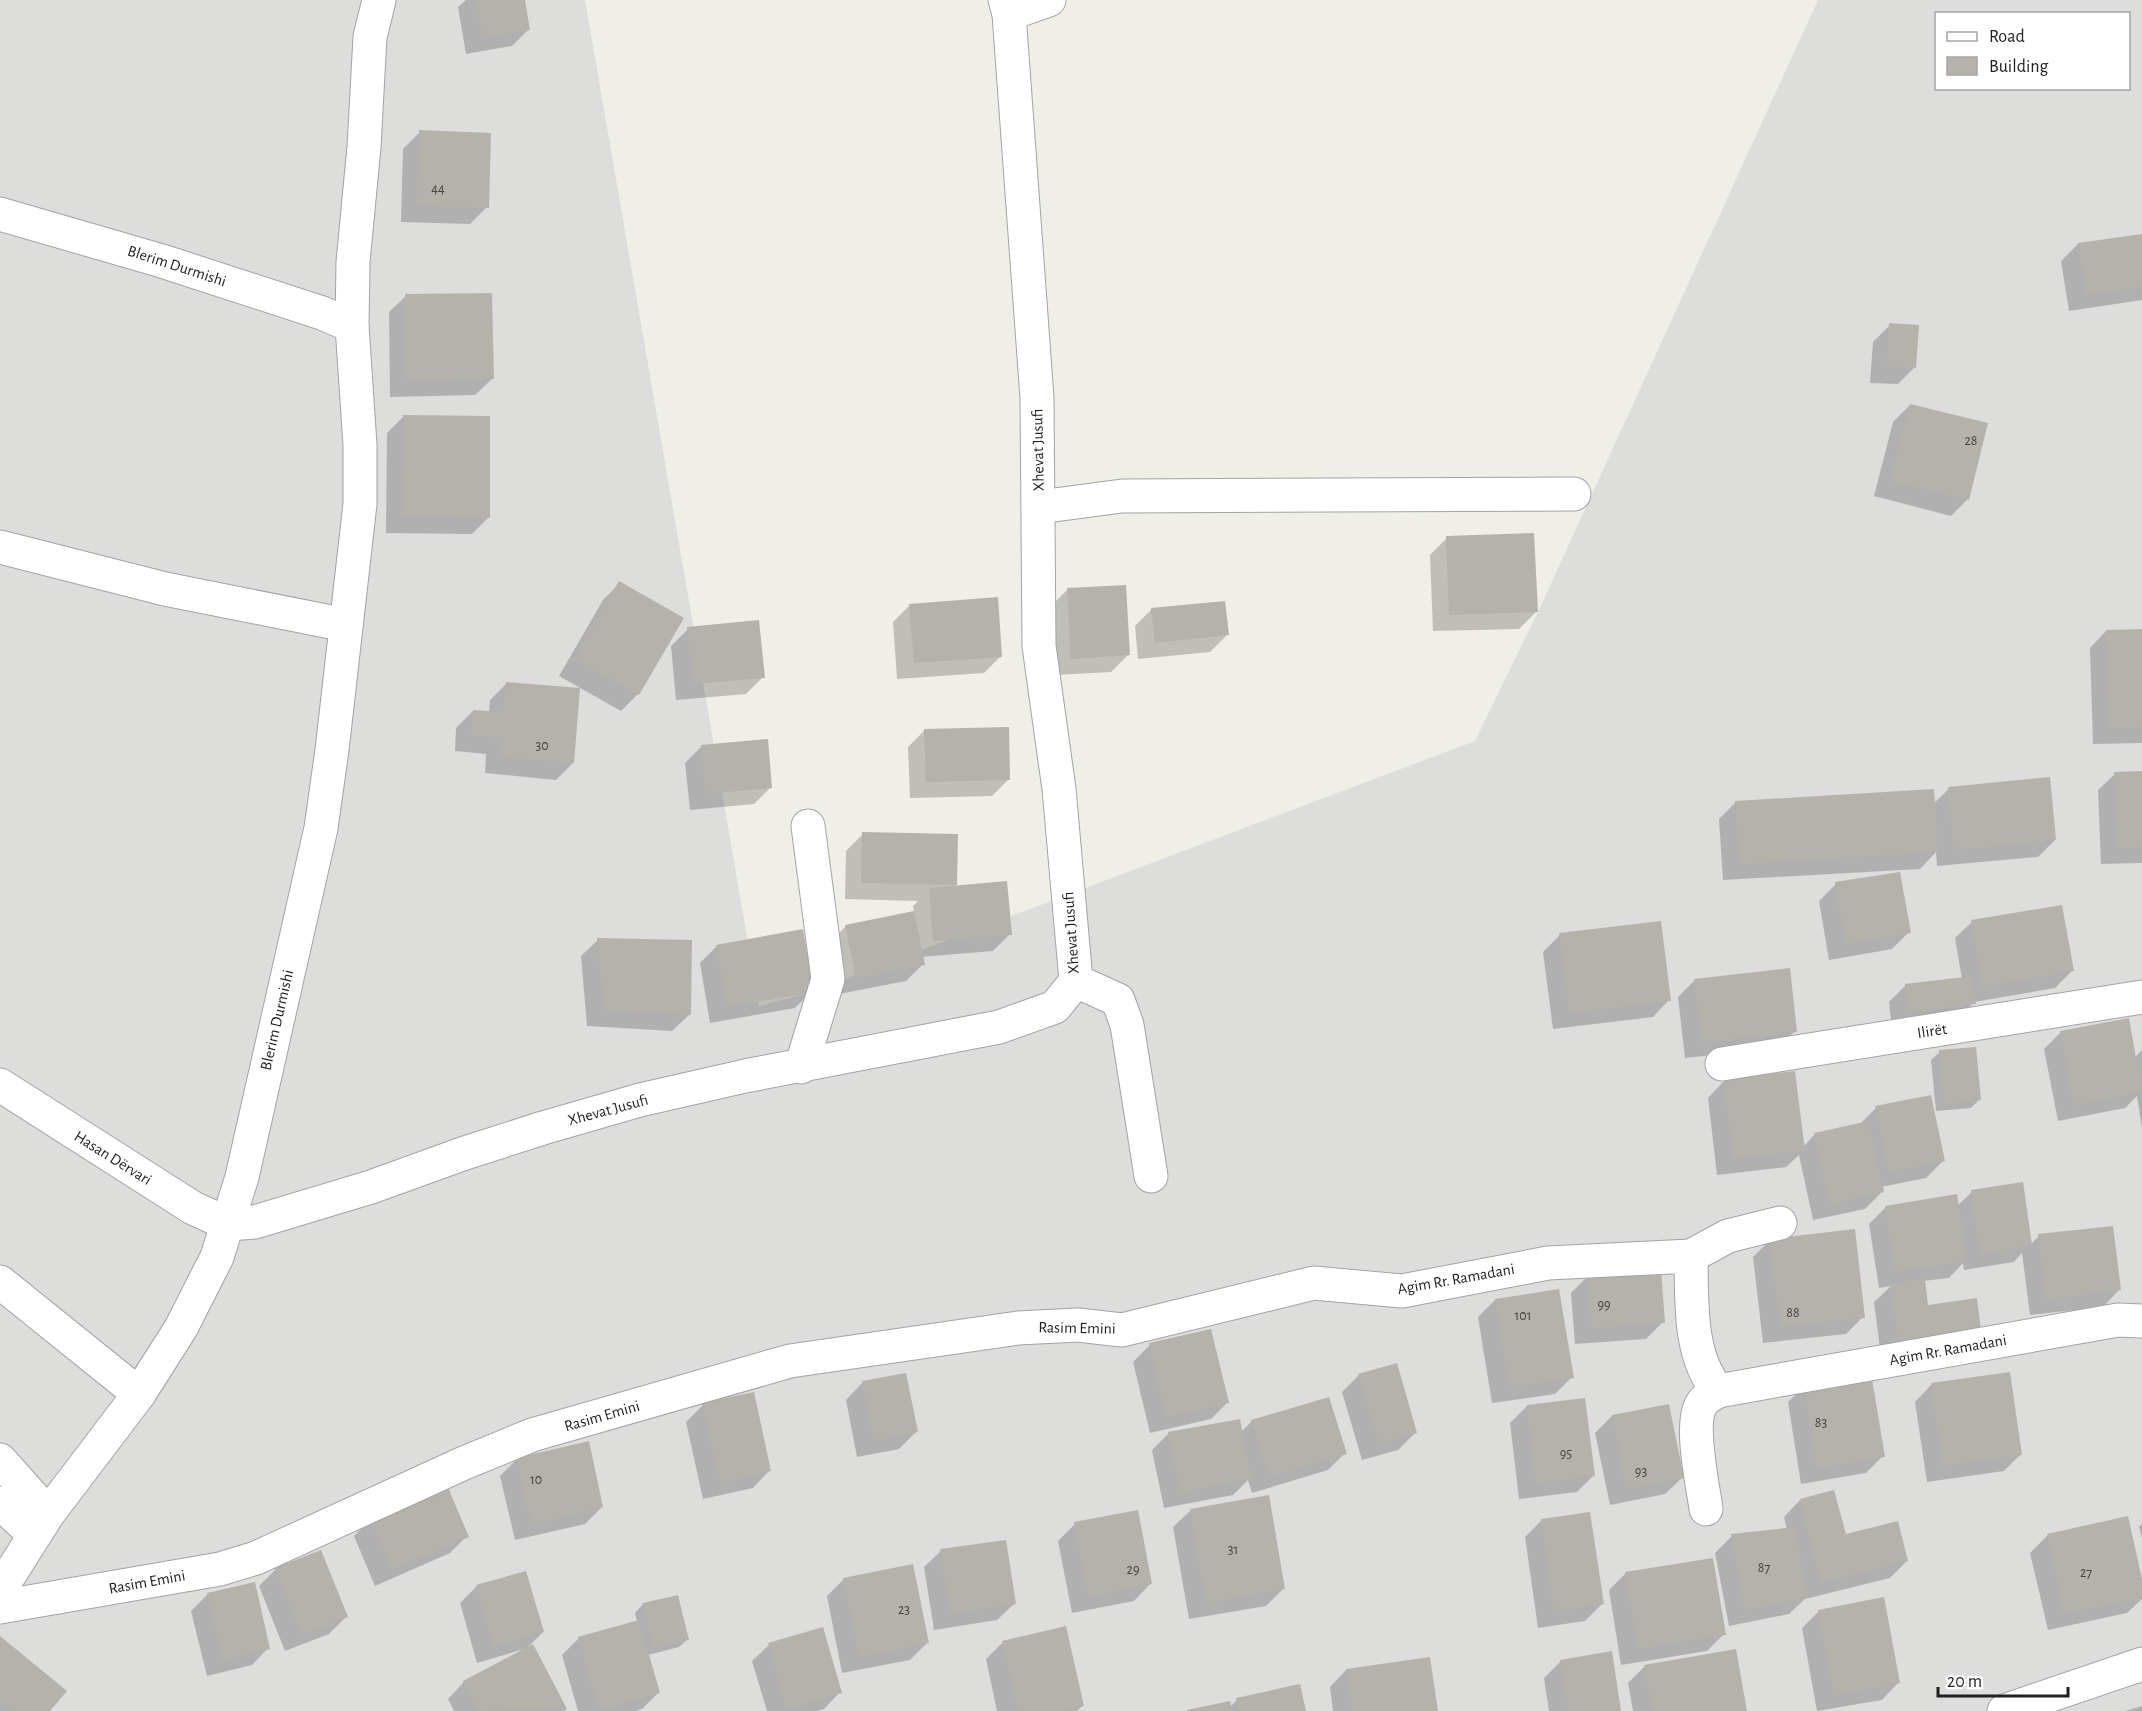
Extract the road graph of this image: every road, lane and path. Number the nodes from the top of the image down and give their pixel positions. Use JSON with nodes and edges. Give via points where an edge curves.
{"nodes":[{"id":1,"x":379,"y":0,"type":"edge"},
{"id":2,"x":1049,"y":0,"type":"edge"},
{"id":3,"x":1007,"y":7,"type":"edge"},
{"id":4,"x":0,"y":214,"type":"edge"},
{"id":5,"x":352,"y":326,"type":"junction"},
{"id":6,"x":1574,"y":494,"type":"dead end"},
{"id":7,"x":1039,"y":507,"type":"junction"},
{"id":8,"x":0,"y":547,"type":"edge"},
{"id":9,"x":346,"y":625,"type":"junction"},
{"id":10,"x":808,"y":826,"type":"dead end"},
{"id":11,"x":1076,"y":981,"type":"junction"},
{"id":12,"x":2142,"y":997,"type":"edge"},
{"id":13,"x":1722,"y":1064,"type":"dead end"},
{"id":14,"x":801,"y":1068,"type":"junction"},
{"id":15,"x":0,"y":1085,"type":"edge"},
{"id":16,"x":1151,"y":1176,"type":"dead end"},
{"id":17,"x":1780,"y":1223,"type":"dead end"},
{"id":18,"x":228,"y":1224,"type":"junction"},
{"id":19,"x":1691,"y":1256,"type":"junction"},
{"id":20,"x":0,"y":1282,"type":"edge"},
{"id":21,"x":1223,"y":1304,"type":"joint"},
{"id":22,"x":2142,"y":1321,"type":"edge"},
{"id":23,"x":1718,"y":1391,"type":"junction"},
{"id":24,"x":138,"y":1394,"type":"junction"},
{"id":25,"x":0,"y":1460,"type":"edge"},
{"id":26,"x":0,"y":1503,"type":"edge"},
{"id":27,"x":1706,"y":1509,"type":"dead end"},
{"id":28,"x":41,"y":1524,"type":"junction"},
{"id":29,"x":0,"y":1590,"type":"edge"},
{"id":30,"x":0,"y":1606,"type":"edge"},
{"id":31,"x":2142,"y":1664,"type":"edge"},
{"id":32,"x":2004,"y":1711,"type":"edge"}],
"edges":[{"from":1,"to":5,"type":"street","name":"Blerim Durmishi","via":[[370,37]]},
{"from":2,"to":3,"type":"street"},
{"from":3,"to":7,"type":"street","name":"Xhevat Jusufi","via":[[1037,398]]},
{"from":4,"to":5,"type":"street","name":"Blerim Durmishi","via":[[162,261]]},
{"from":5,"to":9,"type":"street","name":"Blerim Durmishi","via":[[360,504]]},
{"from":6,"to":7,"type":"street","via":[[1122,496]]},
{"from":7,"to":11,"type":"street","name":"Xhevat Jusufi","via":[[1039,646],[1059,789]]},
{"from":8,"to":9,"type":"street","via":[[165,589]]},
{"from":9,"to":18,"type":"street","name":"Blerim Durmishi","via":[[321,828]]},
{"from":10,"to":14,"type":"street","via":[[828,979]]},
{"from":11,"to":14,"type":"street","name":"Xhevat Jusufi","via":[[1055,1007],[999,1027]]},
{"from":11,"to":16,"type":"street","via":[[1118,1000],[1127,1025]]},
{"from":12,"to":13,"type":"street","name":"Ilirët"},
{"from":14,"to":18,"type":"street","name":"Xhevat Jusufi","via":[[745,1076],[640,1100],[476,1149],[292,1212],[255,1222]]},
{"from":15,"to":18,"type":"street","name":"Hasan Dërvari","via":[[193,1208]]},
{"from":17,"to":19,"type":"street","name":"Agim Rr. Ramadani","via":[[1728,1236]]},
{"from":18,"to":24,"type":"street","name":"Blerim Durmishi","via":[[217,1257],[181,1328]]},
{"from":19,"to":21,"type":"street","name":"Agim Rr. Ramadani","via":[[1548,1263],[1401,1292],[1314,1283]]},
{"from":19,"to":23,"type":"street","via":[[1692,1322],[1704,1369]]},
{"from":20,"to":24,"type":"street"},
{"from":21,"to":30,"type":"street","name":"Rasim Emini","via":[[1122,1330],[1078,1325],[1018,1328],[790,1361],[532,1436],[256,1558],[220,1569]]},
{"from":22,"to":23,"type":"street","name":"Agim Rr. Ramadani","via":[[2118,1320]]},
{"from":23,"to":27,"type":"street","via":[[1703,1401],[1696,1429]]},
{"from":24,"to":28,"type":"street","name":"Blerim Durmishi"},
{"from":25,"to":28,"type":"street"},
{"from":26,"to":28,"type":"street"},
{"from":28,"to":29,"type":"street","name":"Blerim Durmishi"},
{"from":31,"to":32,"type":"street"}]}
